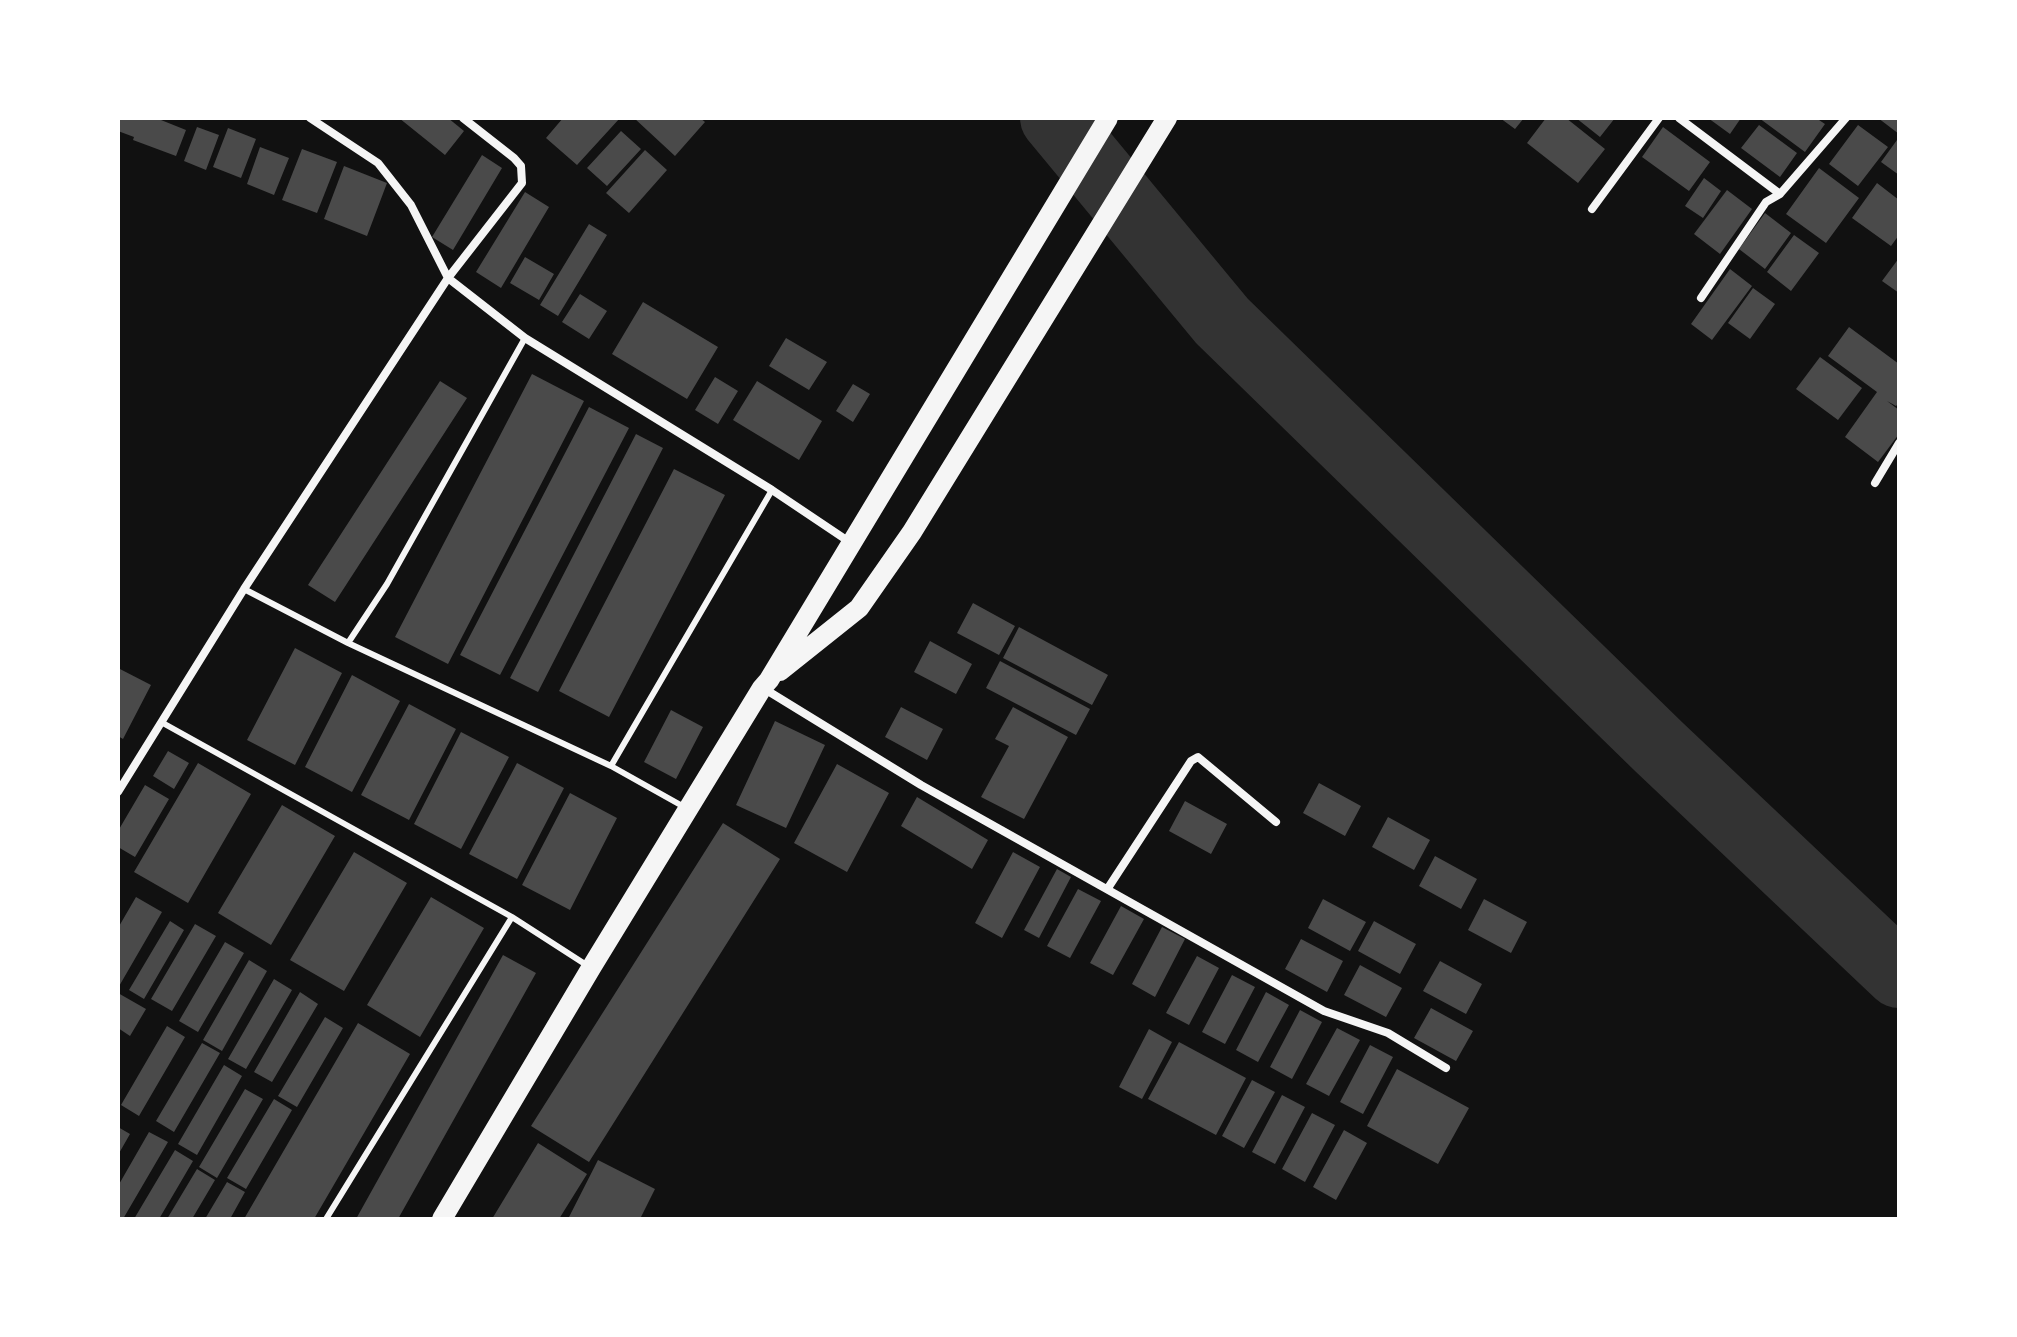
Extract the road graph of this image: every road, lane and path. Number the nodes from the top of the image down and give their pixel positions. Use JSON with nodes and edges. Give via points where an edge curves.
{"nodes":[{"id":1,"x":310,"y":118,"type":"edge"},
{"id":2,"x":463,"y":118,"type":"edge"},
{"id":3,"x":1108,"y":118,"type":"edge"},
{"id":4,"x":1167,"y":118,"type":"edge"},
{"id":5,"x":1659,"y":118,"type":"edge"},
{"id":6,"x":1679,"y":118,"type":"edge"},
{"id":7,"x":1846,"y":118,"type":"edge"},
{"id":8,"x":1780,"y":194,"type":"junction"},
{"id":9,"x":1592,"y":209,"type":"dead end"},
{"id":10,"x":448,"y":278,"type":"junction"},
{"id":11,"x":1701,"y":298,"type":"dead end"},
{"id":12,"x":525,"y":338,"type":"junction"},
{"id":13,"x":1899,"y":443,"type":"edge"},
{"id":14,"x":1875,"y":483,"type":"dead end"},
{"id":15,"x":772,"y":490,"type":"junction"},
{"id":16,"x":851,"y":543,"type":"junction"},
{"id":17,"x":244,"y":589,"type":"junction"},
{"id":18,"x":348,"y":643,"type":"junction"},
{"id":19,"x":765,"y":684,"type":"junction"},
{"id":20,"x":161,"y":722,"type":"junction"},
{"id":21,"x":611,"y":766,"type":"junction"},
{"id":22,"x":119,"y":790,"type":"edge"},
{"id":23,"x":689,"y":810,"type":"junction"},
{"id":24,"x":1276,"y":822,"type":"dead end"},
{"id":25,"x":1108,"y":888,"type":"junction"},
{"id":26,"x":512,"y":917,"type":"junction"},
{"id":27,"x":591,"y":968,"type":"junction"},
{"id":28,"x":1446,"y":1068,"type":"dead end"},
{"id":29,"x":326,"y":1219,"type":"edge"},
{"id":30,"x":442,"y":1219,"type":"edge"}],
"edges":[{"from":1,"to":10,"type":"street","via":[[378,163],[411,205]]},
{"from":2,"to":10,"type":"street","via":[[514,158],[521,166],[522,183]]},
{"from":3,"to":16,"type":"main road"},
{"from":4,"to":19,"type":"main road","via":[[859,609]]},
{"from":5,"to":9,"type":"street"},
{"from":6,"to":8,"type":"street"},
{"from":7,"to":8,"type":"street"},
{"from":8,"to":11,"type":"street","via":[[1766,202]]},
{"from":10,"to":12,"type":"street"},
{"from":10,"to":17,"type":"street"},
{"from":12,"to":15,"type":"street"},
{"from":12,"to":18,"type":"lane","via":[[387,584]]},
{"from":13,"to":14,"type":"street"},
{"from":15,"to":16,"type":"street"},
{"from":15,"to":21,"type":"lane"},
{"from":16,"to":19,"type":"main road"},
{"from":17,"to":18,"type":"lane"},
{"from":17,"to":20,"type":"street"},
{"from":18,"to":21,"type":"lane"},
{"from":19,"to":23,"type":"main road"},
{"from":19,"to":25,"type":"street","via":[[921,785]]},
{"from":20,"to":22,"type":"street"},
{"from":20,"to":26,"type":"lane"},
{"from":21,"to":23,"type":"lane"},
{"from":23,"to":27,"type":"main road"},
{"from":24,"to":25,"type":"street","via":[[1198,757]]},
{"from":25,"to":28,"type":"street","via":[[1324,1011],[1388,1033]]},
{"from":26,"to":27,"type":"lane"},
{"from":26,"to":29,"type":"lane"},
{"from":27,"to":30,"type":"main road"}]}
